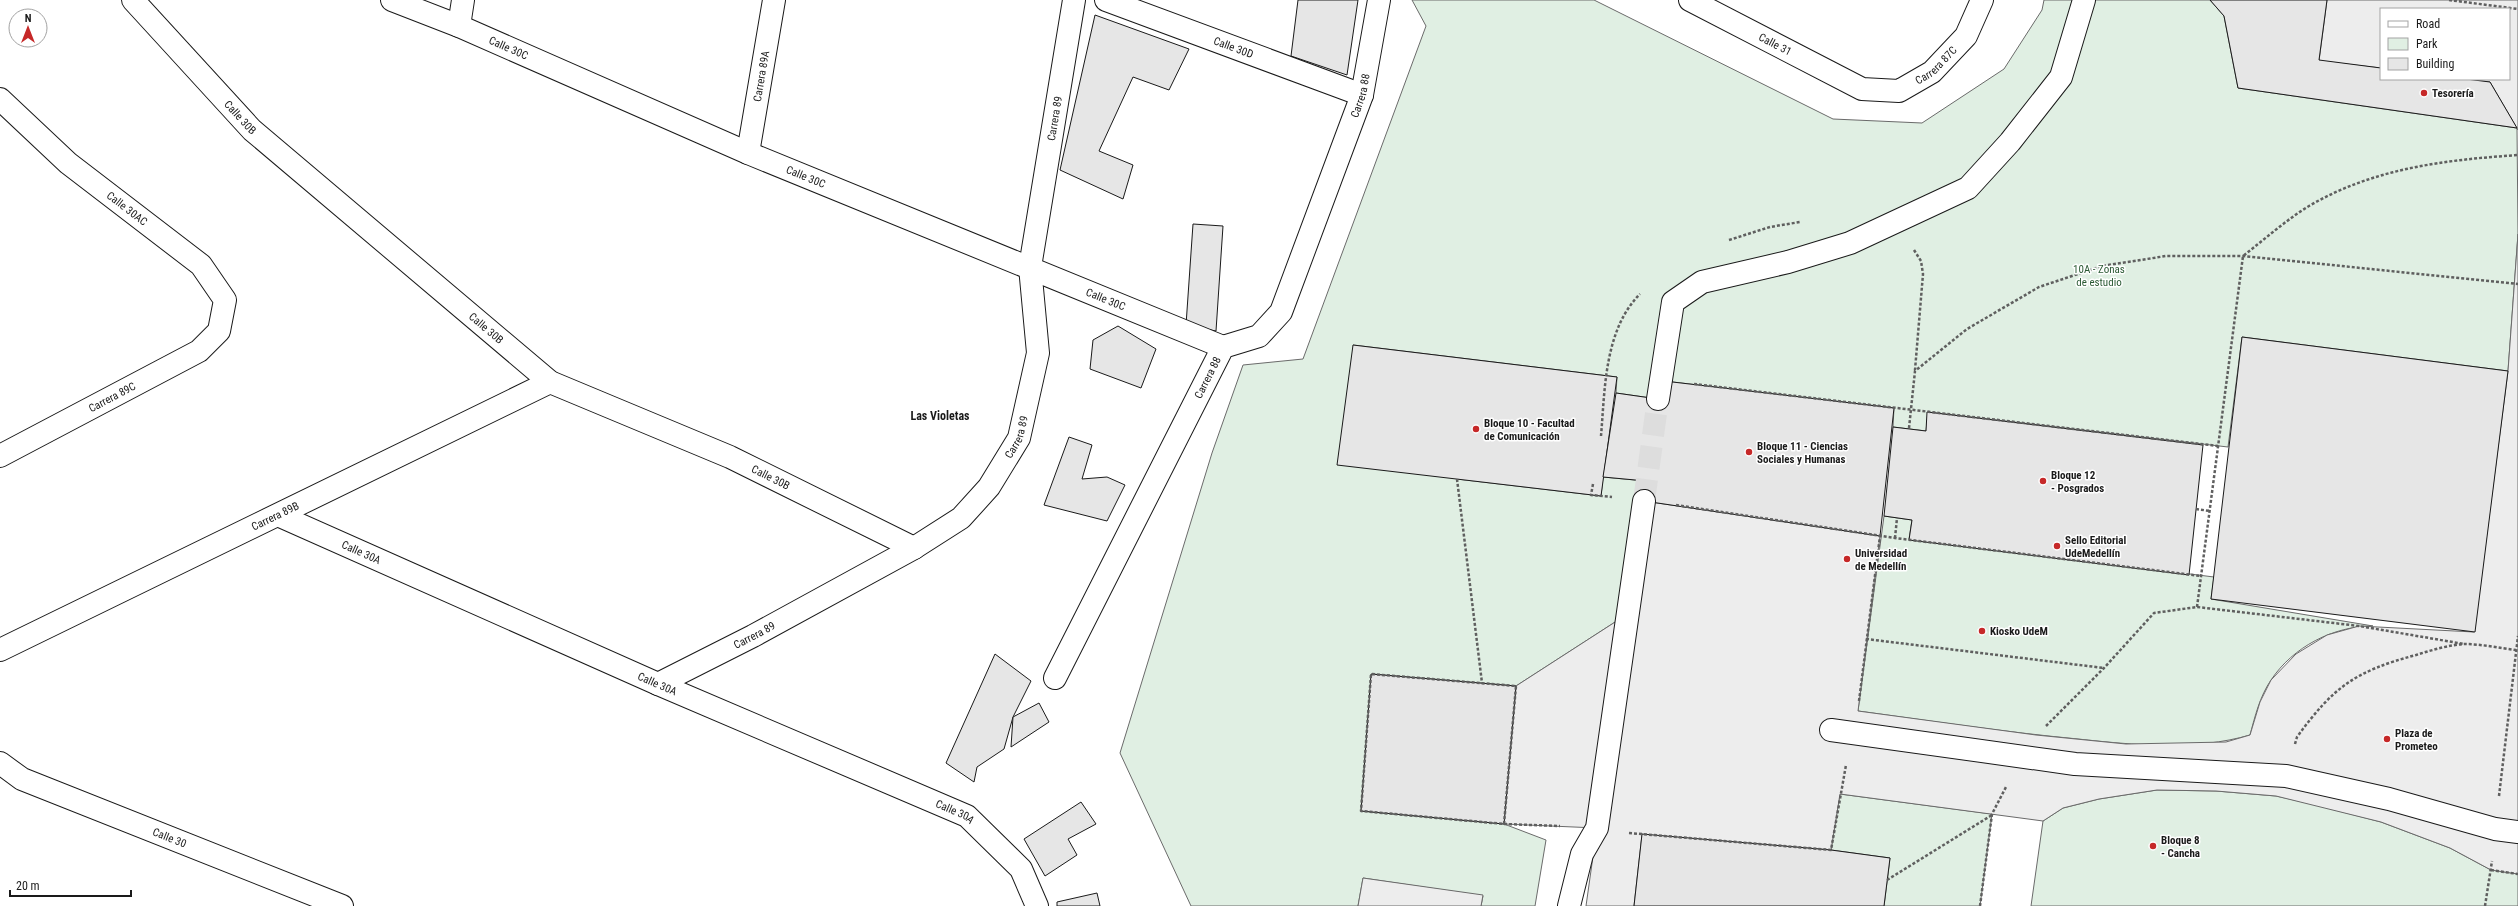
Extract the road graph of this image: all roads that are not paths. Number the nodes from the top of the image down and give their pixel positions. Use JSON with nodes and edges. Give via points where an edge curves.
{"nodes":[{"id":1,"x":133,"y":0,"type":"edge"},
{"id":2,"x":392,"y":0,"type":"edge"},
{"id":3,"x":463,"y":0,"type":"edge"},
{"id":4,"x":774,"y":0,"type":"edge"},
{"id":5,"x":1074,"y":0,"type":"edge"},
{"id":6,"x":1106,"y":0,"type":"edge"},
{"id":7,"x":1379,"y":0,"type":"edge"},
{"id":8,"x":1690,"y":0,"type":"edge"},
{"id":9,"x":1982,"y":0,"type":"edge"},
{"id":10,"x":2084,"y":0,"type":"edge"},
{"id":11,"x":459,"y":26,"type":"junction"},
{"id":12,"x":1862,"y":89,"type":"joint"},
{"id":13,"x":1362,"y":95,"type":"junction"},
{"id":14,"x":0,"y":99,"type":"edge"},
{"id":15,"x":748,"y":153,"type":"junction"},
{"id":16,"x":1030,"y":267,"type":"junction"},
{"id":17,"x":219,"y":331,"type":"joint"},
{"id":18,"x":1223,"y":347,"type":"junction"},
{"id":19,"x":550,"y":382,"type":"junction"},
{"id":20,"x":1660,"y":388,"type":"tunnel mouth"},
{"id":21,"x":0,"y":456,"type":"edge"},
{"id":22,"x":1644,"y":501,"type":"tunnel mouth"},
{"id":23,"x":280,"y":516,"type":"junction"},
{"id":24,"x":914,"y":548,"type":"junction"},
{"id":25,"x":0,"y":650,"type":"edge"},
{"id":26,"x":1055,"y":678,"type":"dead end"},
{"id":27,"x":658,"y":684,"type":"junction"},
{"id":28,"x":1831,"y":730,"type":"dead end"},
{"id":29,"x":0,"y":763,"type":"edge"},
{"id":30,"x":2518,"y":832,"type":"edge"},
{"id":31,"x":342,"y":906,"type":"edge"},
{"id":32,"x":1036,"y":906,"type":"edge"},
{"id":33,"x":1569,"y":906,"type":"edge"}],
"edges":[{"from":1,"to":19,"type":"street","name":"Calle 30B","via":[[252,130]]},
{"from":2,"to":11,"type":"street","name":"Calle 30C"},
{"from":3,"to":11,"type":"street"},
{"from":4,"to":15,"type":"street","name":"Carrera 89A"},
{"from":5,"to":16,"type":"street","name":"Carrera 89"},
{"from":6,"to":13,"type":"street","name":"Calle 30D"},
{"from":7,"to":13,"type":"street","name":"Carrera 88"},
{"from":8,"to":12,"type":"street","name":"Calle 31"},
{"from":9,"to":12,"type":"street","name":"Carrera 87C","via":[[1966,36],[1932,72],[1899,91]]},
{"from":10,"to":20,"type":"street","via":[[2062,77],[2010,142],[1968,188],[1850,243],[1702,282],[1673,302]]},
{"from":11,"to":15,"type":"street","name":"Calle 30C"},
{"from":13,"to":18,"type":"street","name":"Carrera 88","via":[[1281,312],[1259,336]]},
{"from":14,"to":17,"type":"street","name":"Calle 30AC","via":[[68,163],[201,265],[225,300]]},
{"from":15,"to":16,"type":"street","name":"Calle 30C"},
{"from":16,"to":18,"type":"street","name":"Calle 30C"},
{"from":16,"to":24,"type":"street","name":"Carrera 89","via":[[1038,353],[1019,438],[988,487],[961,518]]},
{"from":17,"to":21,"type":"street","name":"Carrera 89C","via":[[199,351]]},
{"from":18,"to":26,"type":"street","name":"Carrera 88"},
{"from":19,"to":23,"type":"street","name":"Carrera 89B"},
{"from":19,"to":24,"type":"street","name":"Calle 30B","via":[[730,456]]},
{"from":22,"to":33,"type":"street","via":[[1597,828],[1582,854]]},
{"from":23,"to":25,"type":"street","name":"Carrera 89B"},
{"from":23,"to":27,"type":"street","name":"Calle 30A"},
{"from":24,"to":27,"type":"street","name":"Carrera 89","via":[[753,636]]},
{"from":27,"to":32,"type":"street","name":"Calle 30A","via":[[967,816],[1021,869]]},
{"from":28,"to":30,"type":"street","via":[[2075,764],[2286,776],[2389,799],[2495,829]]},
{"from":29,"to":31,"type":"street","name":"Calle 30","via":[[22,779]]}]}
